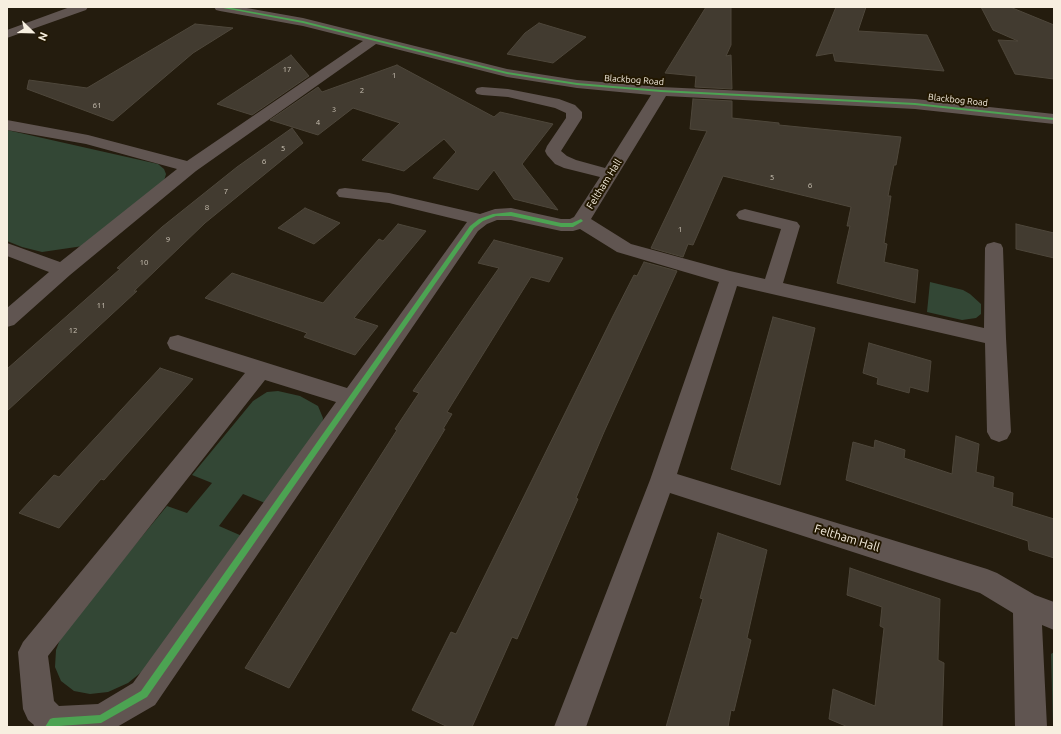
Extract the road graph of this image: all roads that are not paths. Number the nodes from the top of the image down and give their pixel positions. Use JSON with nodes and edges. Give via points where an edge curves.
{"nodes":[{"id":1,"x":82,"y":7,"type":"edge"},
{"id":2,"x":220,"y":7,"type":"edge"},
{"id":3,"x":7,"y":34,"type":"edge"},
{"id":4,"x":373,"y":40,"type":"junction"},
{"id":5,"x":482,"y":91,"type":"dead end"},
{"id":6,"x":661,"y":91,"type":"junction"},
{"id":7,"x":1054,"y":119,"type":"edge"},
{"id":8,"x":7,"y":125,"type":"edge"},
{"id":9,"x":190,"y":167,"type":"junction"},
{"id":10,"x":610,"y":174,"type":"junction"},
{"id":11,"x":345,"y":193,"type":"dead end"},
{"id":12,"x":745,"y":215,"type":"dead end"},
{"id":13,"x":481,"y":220,"type":"junction"},
{"id":14,"x":581,"y":221,"type":"junction"},
{"id":15,"x":994,"y":248,"type":"dead end"},
{"id":16,"x":7,"y":249,"type":"edge"},
{"id":17,"x":63,"y":270,"type":"junction"},
{"id":18,"x":730,"y":278,"type":"junction"},
{"id":19,"x":772,"y":287,"type":"junction"},
{"id":20,"x":7,"y":320,"type":"edge"},
{"id":21,"x":995,"y":338,"type":"junction"},
{"id":22,"x":178,"y":343,"type":"dead end"},
{"id":23,"x":260,"y":370,"type":"junction"},
{"id":24,"x":351,"y":398,"type":"junction"},
{"id":25,"x":999,"y":432,"type":"dead end"},
{"id":26,"x":662,"y":480,"type":"junction"},
{"id":27,"x":1027,"y":606,"type":"junction"},
{"id":28,"x":1054,"y":616,"type":"edge"},
{"id":29,"x":51,"y":724,"type":"edge"},
{"id":30,"x":570,"y":727,"type":"edge"},
{"id":31,"x":1031,"y":727,"type":"edge"}],
"edges":[{"from":1,"to":3,"type":"street"},
{"from":2,"to":4,"type":"street","name":"Blackbog Road","via":[[303,22]]},
{"from":4,"to":6,"type":"street","name":"Blackbog Road","via":[[507,73],[578,84]]},
{"from":4,"to":9,"type":"street"},
{"from":5,"to":10,"type":"street","via":[[508,93],[570,108],[574,112],[574,118],[555,146],[555,155],[570,164]]},
{"from":6,"to":7,"type":"street","name":"Blackbog Road","via":[[915,104]]},
{"from":6,"to":10,"type":"street","name":"Feltham Hall"},
{"from":8,"to":9,"type":"street","via":[[88,140]]},
{"from":9,"to":17,"type":"street"},
{"from":10,"to":14,"type":"street","name":"Feltham Hall"},
{"from":11,"to":13,"type":"street","via":[[388,198]]},
{"from":12,"to":19,"type":"street","via":[[791,226]]},
{"from":13,"to":14,"type":"street","via":[[495,215],[510,214],[561,225],[573,225]]},
{"from":13,"to":24,"type":"street","via":[[472,227]]},
{"from":14,"to":18,"type":"street","via":[[624,248]]},
{"from":15,"to":21,"type":"street"},
{"from":16,"to":17,"type":"street"},
{"from":17,"to":20,"type":"street"},
{"from":18,"to":19,"type":"street"},
{"from":18,"to":26,"type":"street"},
{"from":19,"to":21,"type":"street"},
{"from":21,"to":25,"type":"street"},
{"from":22,"to":23,"type":"street"},
{"from":23,"to":24,"type":"street"},
{"from":23,"to":29,"type":"street","via":[[33,652],[39,709]]},
{"from":24,"to":29,"type":"street","via":[[144,694],[100,719]]},
{"from":26,"to":27,"type":"street","name":"Feltham Hall","via":[[987,582]]},
{"from":26,"to":30,"type":"street"},
{"from":27,"to":28,"type":"street","name":"Feltham Hall"},
{"from":27,"to":31,"type":"street"}]}
